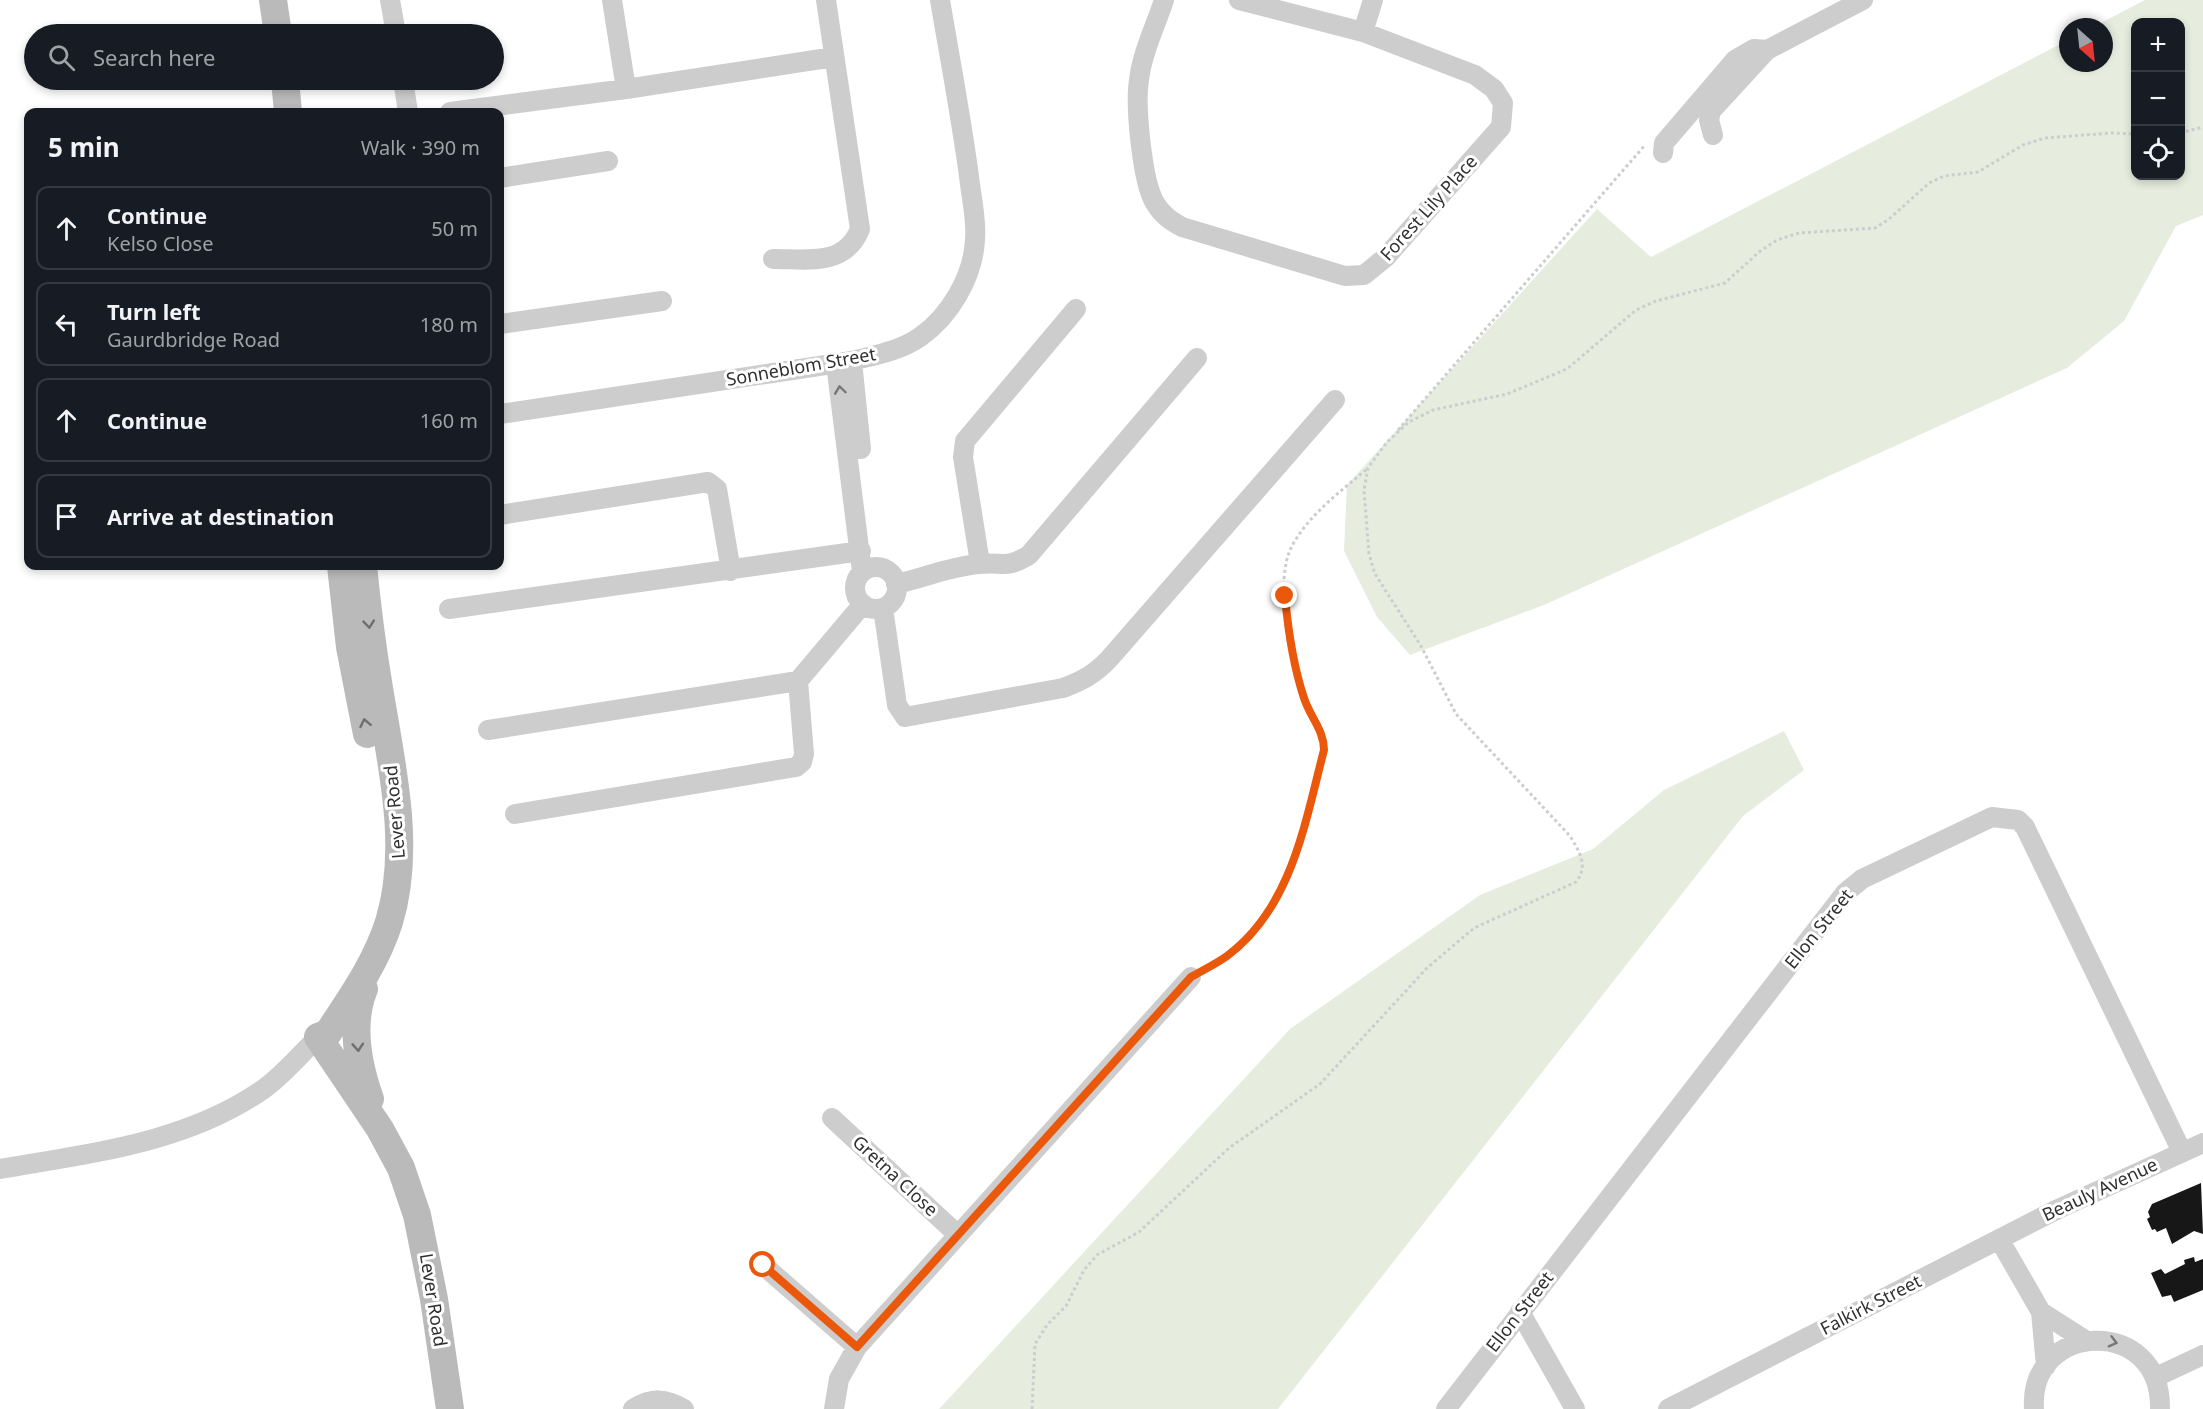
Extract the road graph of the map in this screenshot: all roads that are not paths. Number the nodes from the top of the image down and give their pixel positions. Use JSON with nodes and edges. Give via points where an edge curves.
{"nodes":[{"id":1,"x":273,"y":0,"type":"edge"},
{"id":2,"x":390,"y":0,"type":"edge"},
{"id":3,"x":612,"y":0,"type":"edge"},
{"id":4,"x":826,"y":0,"type":"edge"},
{"id":5,"x":940,"y":0,"type":"edge"},
{"id":6,"x":1164,"y":0,"type":"edge"},
{"id":7,"x":1239,"y":0,"type":"edge"},
{"id":8,"x":1373,"y":0,"type":"edge"},
{"id":9,"x":1863,"y":0,"type":"edge"},
{"id":10,"x":277,"y":24,"type":"edge"},
{"id":11,"x":394,"y":24,"type":"edge"},
{"id":12,"x":1363,"y":32,"type":"junction"},
{"id":13,"x":1767,"y":50,"type":"junction"},
{"id":14,"x":834,"y":57,"type":"junction"},
{"id":15,"x":626,"y":89,"type":"junction"},
{"id":16,"x":405,"y":90,"type":"edge"},
{"id":17,"x":407,"y":108,"type":"edge"},
{"id":18,"x":481,"y":108,"type":"edge"},
{"id":19,"x":1713,"y":135,"type":"dead end"},
{"id":20,"x":1654,"y":149,"type":"road end"},
{"id":21,"x":608,"y":161,"type":"dead end"},
{"id":22,"x":504,"y":177,"type":"edge"},
{"id":23,"x":773,"y":260,"type":"dead end"},
{"id":24,"x":662,"y":302,"type":"dead end"},
{"id":25,"x":1076,"y":309,"type":"dead end"},
{"id":26,"x":504,"y":323,"type":"edge"},
{"id":27,"x":1197,"y":358,"type":"dead end"},
{"id":28,"x":844,"y":363,"type":"junction"},
{"id":29,"x":1335,"y":400,"type":"dead end"},
{"id":30,"x":504,"y":413,"type":"edge"},
{"id":31,"x":853,"y":436,"type":"junction"},
{"id":32,"x":504,"y":513,"type":"edge"},
{"id":33,"x":861,"y":551,"type":"junction"},
{"id":34,"x":980,"y":563,"type":"junction"},
{"id":35,"x":341,"y":570,"type":"edge"},
{"id":36,"x":363,"y":570,"type":"edge"},
{"id":37,"x":869,"y":570,"type":"junction"},
{"id":38,"x":730,"y":571,"type":"junction"},
{"id":39,"x":896,"y":584,"type":"junction"},
{"id":40,"x":862,"y":604,"type":"junction"},
{"id":41,"x":883,"y":608,"type":"junction"},
{"id":42,"x":448,"y":609,"type":"dead end"},
{"id":43,"x":798,"y":681,"type":"junction"},
{"id":44,"x":488,"y":730,"type":"dead end"},
{"id":45,"x":515,"y":814,"type":"dead end"},
{"id":46,"x":379,"y":951,"type":"junction"},
{"id":47,"x":1191,"y":977,"type":"road end"},
{"id":48,"x":318,"y":1038,"type":"junction"},
{"id":49,"x":832,"y":1118,"type":"dead end"},
{"id":50,"x":380,"y":1129,"type":"junction"},
{"id":51,"x":2203,"y":1143,"type":"edge"},
{"id":52,"x":2182,"y":1152,"type":"junction"},
{"id":53,"x":0,"y":1169,"type":"edge"},
{"id":54,"x":958,"y":1235,"type":"junction"},
{"id":55,"x":1999,"y":1239,"type":"junction"},
{"id":56,"x":763,"y":1265,"type":"dead end"},
{"id":57,"x":1520,"y":1312,"type":"junction"},
{"id":58,"x":2041,"y":1312,"type":"junction"},
{"id":59,"x":2085,"y":1341,"type":"junction"},
{"id":60,"x":857,"y":1347,"type":"junction"},
{"id":61,"x":2203,"y":1355,"type":"edge"},
{"id":62,"x":2046,"y":1366,"type":"junction"},
{"id":63,"x":2156,"y":1377,"type":"junction"},
{"id":64,"x":450,"y":1409,"type":"edge"},
{"id":65,"x":633,"y":1409,"type":"edge"},
{"id":66,"x":684,"y":1409,"type":"edge"},
{"id":67,"x":834,"y":1409,"type":"edge"},
{"id":68,"x":1446,"y":1409,"type":"edge"},
{"id":69,"x":1575,"y":1409,"type":"edge"},
{"id":70,"x":1668,"y":1409,"type":"edge"},
{"id":71,"x":2034,"y":1409,"type":"edge"},
{"id":72,"x":2160,"y":1409,"type":"edge"}],
"edges":[{"from":1,"to":10,"type":"main road"},
{"from":2,"to":11,"type":"street"},
{"from":3,"to":15,"type":"street"},
{"from":4,"to":14,"type":"street"},
{"from":5,"to":28,"type":"street","name":"Sonneblom Street","via":[[974,220],[970,267],[949,308],[920,337],[898,349]]},
{"from":6,"to":12,"type":"street","name":"Forest Lily Place","via":[[1139,78],[1142,146],[1154,202],[1182,227],[1345,276],[1364,274],[1386,257],[1501,127],[1504,112],[1499,95],[1475,75]]},
{"from":7,"to":12,"type":"street","name":"Forest Lily Place"},
{"from":8,"to":12,"type":"street"},
{"from":9,"to":13,"type":"street"},
{"from":13,"to":19,"type":"street","via":[[1711,111]]},
{"from":13,"to":20,"type":"street","via":[[1754,49],[1735,60],[1665,143]]},
{"from":14,"to":15,"type":"street"},
{"from":14,"to":23,"type":"street","via":[[860,229],[854,242],[839,255]]},
{"from":15,"to":18,"type":"street"},
{"from":16,"to":17,"type":"street"},
{"from":21,"to":22,"type":"street"},
{"from":24,"to":26,"type":"street"},
{"from":25,"to":34,"type":"street","via":[[965,441],[963,457]]},
{"from":27,"to":34,"type":"street","via":[[1037,549],[1010,565]]},
{"from":28,"to":30,"type":"street","name":"Sonneblom Street"},
{"from":28,"to":31,"type":"street"},
{"from":29,"to":41,"type":"street","via":[[1109,659],[1084,680],[1063,688],[905,717],[897,705]]},
{"from":31,"to":33,"type":"street"},
{"from":31,"to":37,"type":"street"},
{"from":32,"to":38,"type":"street","via":[[708,482],[717,489]]},
{"from":33,"to":37,"type":"street"},
{"from":33,"to":38,"type":"street"},
{"from":34,"to":39,"type":"street"},
{"from":48,"to":35,"type":"main road","name":"Lever Road","one_way":true,"via":[[351,986],[370,939],[384,888],[386,859],[380,797],[350,647]]},
{"from":36,"to":46,"type":"main road","name":"Lever Road","one_way":true,"via":[[370,637],[395,788],[400,862],[393,907]]},
{"from":37,"to":39,"type":"street","via":[[889,572]]},
{"from":37,"to":40,"type":"street","via":[[855,585]]},
{"from":38,"to":42,"type":"street"},
{"from":39,"to":41,"type":"street","via":[[894,598]]},
{"from":40,"to":41,"type":"street"},
{"from":40,"to":43,"type":"street"},
{"from":43,"to":44,"type":"street"},
{"from":43,"to":45,"type":"street","via":[[804,754],[796,767]]},
{"from":46,"to":48,"type":"main road","name":"Lever Road","via":[[328,1034]]},
{"from":46,"to":50,"type":"main road","one_way":true,"via":[[360,999],[357,1029],[363,1080]]},
{"from":47,"to":54,"type":"street"},
{"from":48,"to":50,"type":"main road","name":"Lever Road"},
{"from":48,"to":53,"type":"street","name":"Lever Road","via":[[266,1087],[194,1127],[133,1145]]},
{"from":49,"to":54,"type":"street","name":"Gretna Close"},
{"from":50,"to":64,"type":"main road","name":"Lever Road","via":[[401,1168],[417,1215]]},
{"from":51,"to":52,"type":"street","name":"Beauly Avenue"},
{"from":52,"to":55,"type":"street","name":"Beauly Avenue"},
{"from":52,"to":57,"type":"street","name":"Ellon Street","via":[[2025,827],[2018,820],[1992,817],[1862,879],[1845,893]]},
{"from":54,"to":60,"type":"street"},
{"from":55,"to":58,"type":"street"},
{"from":55,"to":70,"type":"street","name":"Falkirk Street"},
{"from":56,"to":60,"type":"street"},
{"from":57,"to":68,"type":"street","name":"Ellon Street"},
{"from":57,"to":69,"type":"street"},
{"from":58,"to":59,"type":"street"},
{"from":58,"to":62,"type":"street"},
{"from":59,"to":62,"type":"street","via":[[2063,1349]]},
{"from":59,"to":63,"type":"street","one_way":true,"via":[[2119,1343],[2146,1362]]},
{"from":60,"to":67,"type":"street","via":[[838,1379]]},
{"from":61,"to":63,"type":"street"},
{"from":62,"to":71,"type":"street","via":[[2037,1381]]},
{"from":63,"to":72,"type":"street"},
{"from":65,"to":66,"type":"street","via":[[657,1400],[669,1400]]}]}
